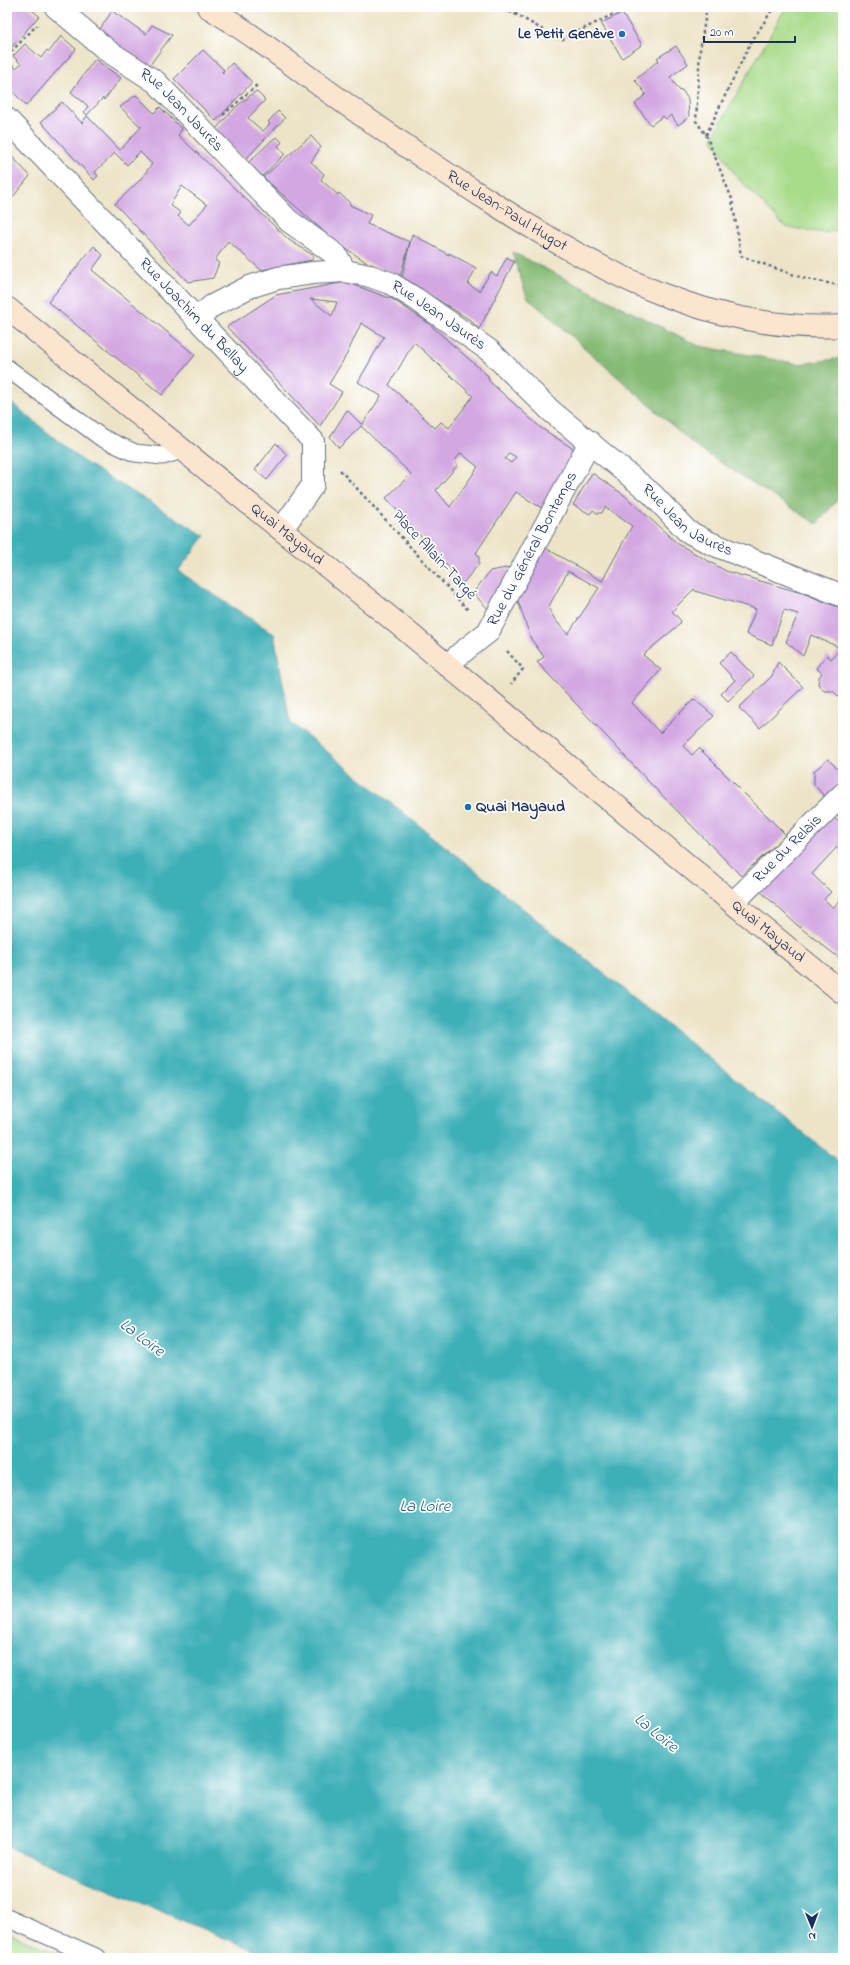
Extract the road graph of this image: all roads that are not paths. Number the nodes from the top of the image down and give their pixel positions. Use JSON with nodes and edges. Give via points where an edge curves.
{"nodes":[{"id":1,"x":56,"y":7,"type":"edge"},
{"id":2,"x":208,"y":7,"type":"edge"},
{"id":3,"x":7,"y":119,"type":"edge"},
{"id":4,"x":345,"y":271,"type":"junction"},
{"id":5,"x":7,"y":308,"type":"edge"},
{"id":6,"x":196,"y":319,"type":"junction"},
{"id":7,"x":843,"y":326,"type":"edge"},
{"id":8,"x":7,"y":368,"type":"edge"},
{"id":9,"x":590,"y":442,"type":"junction"},
{"id":10,"x":182,"y":450,"type":"junction"},
{"id":11,"x":282,"y":529,"type":"junction"},
{"id":12,"x":843,"y":596,"type":"edge"},
{"id":13,"x":448,"y":665,"type":"junction"},
{"id":14,"x":843,"y":794,"type":"edge"},
{"id":15,"x":733,"y":904,"type":"junction"},
{"id":16,"x":843,"y":993,"type":"edge"},
{"id":17,"x":7,"y":1918,"type":"edge"},
{"id":18,"x":98,"y":1958,"type":"edge"}],
"edges":[{"from":1,"to":4,"type":"street","name":"Rue Jean Jaurès","via":[[108,51],[156,82],[289,221],[336,255]]},
{"from":2,"to":7,"type":"main road","name":"Rue Jean-Paul Hugot","via":[[249,33],[451,176],[557,244],[629,281],[715,312],[762,323],[812,328]]},
{"from":3,"to":6,"type":"street","name":"Rue Joachim du Bellay"},
{"from":4,"to":6,"type":"street","via":[[278,278],[249,287],[212,306]]},
{"from":4,"to":9,"type":"street","name":"Rue Jean Jaurès","via":[[390,283],[422,302],[490,351],[551,411]]},
{"from":5,"to":10,"type":"main road","name":"Quai Mayaud"},
{"from":6,"to":11,"type":"street","name":"Rue Joachim du Bellay","via":[[313,440],[313,485]]},
{"from":8,"to":10,"type":"lane","via":[[102,438],[135,453],[163,456]]},
{"from":9,"to":12,"type":"street","name":"Rue Jean Jaurès","via":[[652,494],[687,531],[710,543]]},
{"from":9,"to":13,"type":"street","name":"Rue du Général Bontemps","via":[[488,632]]},
{"from":10,"to":11,"type":"main road","name":"Quai Mayaud"},
{"from":11,"to":13,"type":"main road","name":"Quai Mayaud"},
{"from":13,"to":15,"type":"main road","name":"Quai Mayaud"},
{"from":14,"to":15,"type":"street","name":"Rue du Relais"},
{"from":15,"to":16,"type":"main road","name":"Quai Mayaud"},
{"from":17,"to":18,"type":"lane"}]}
